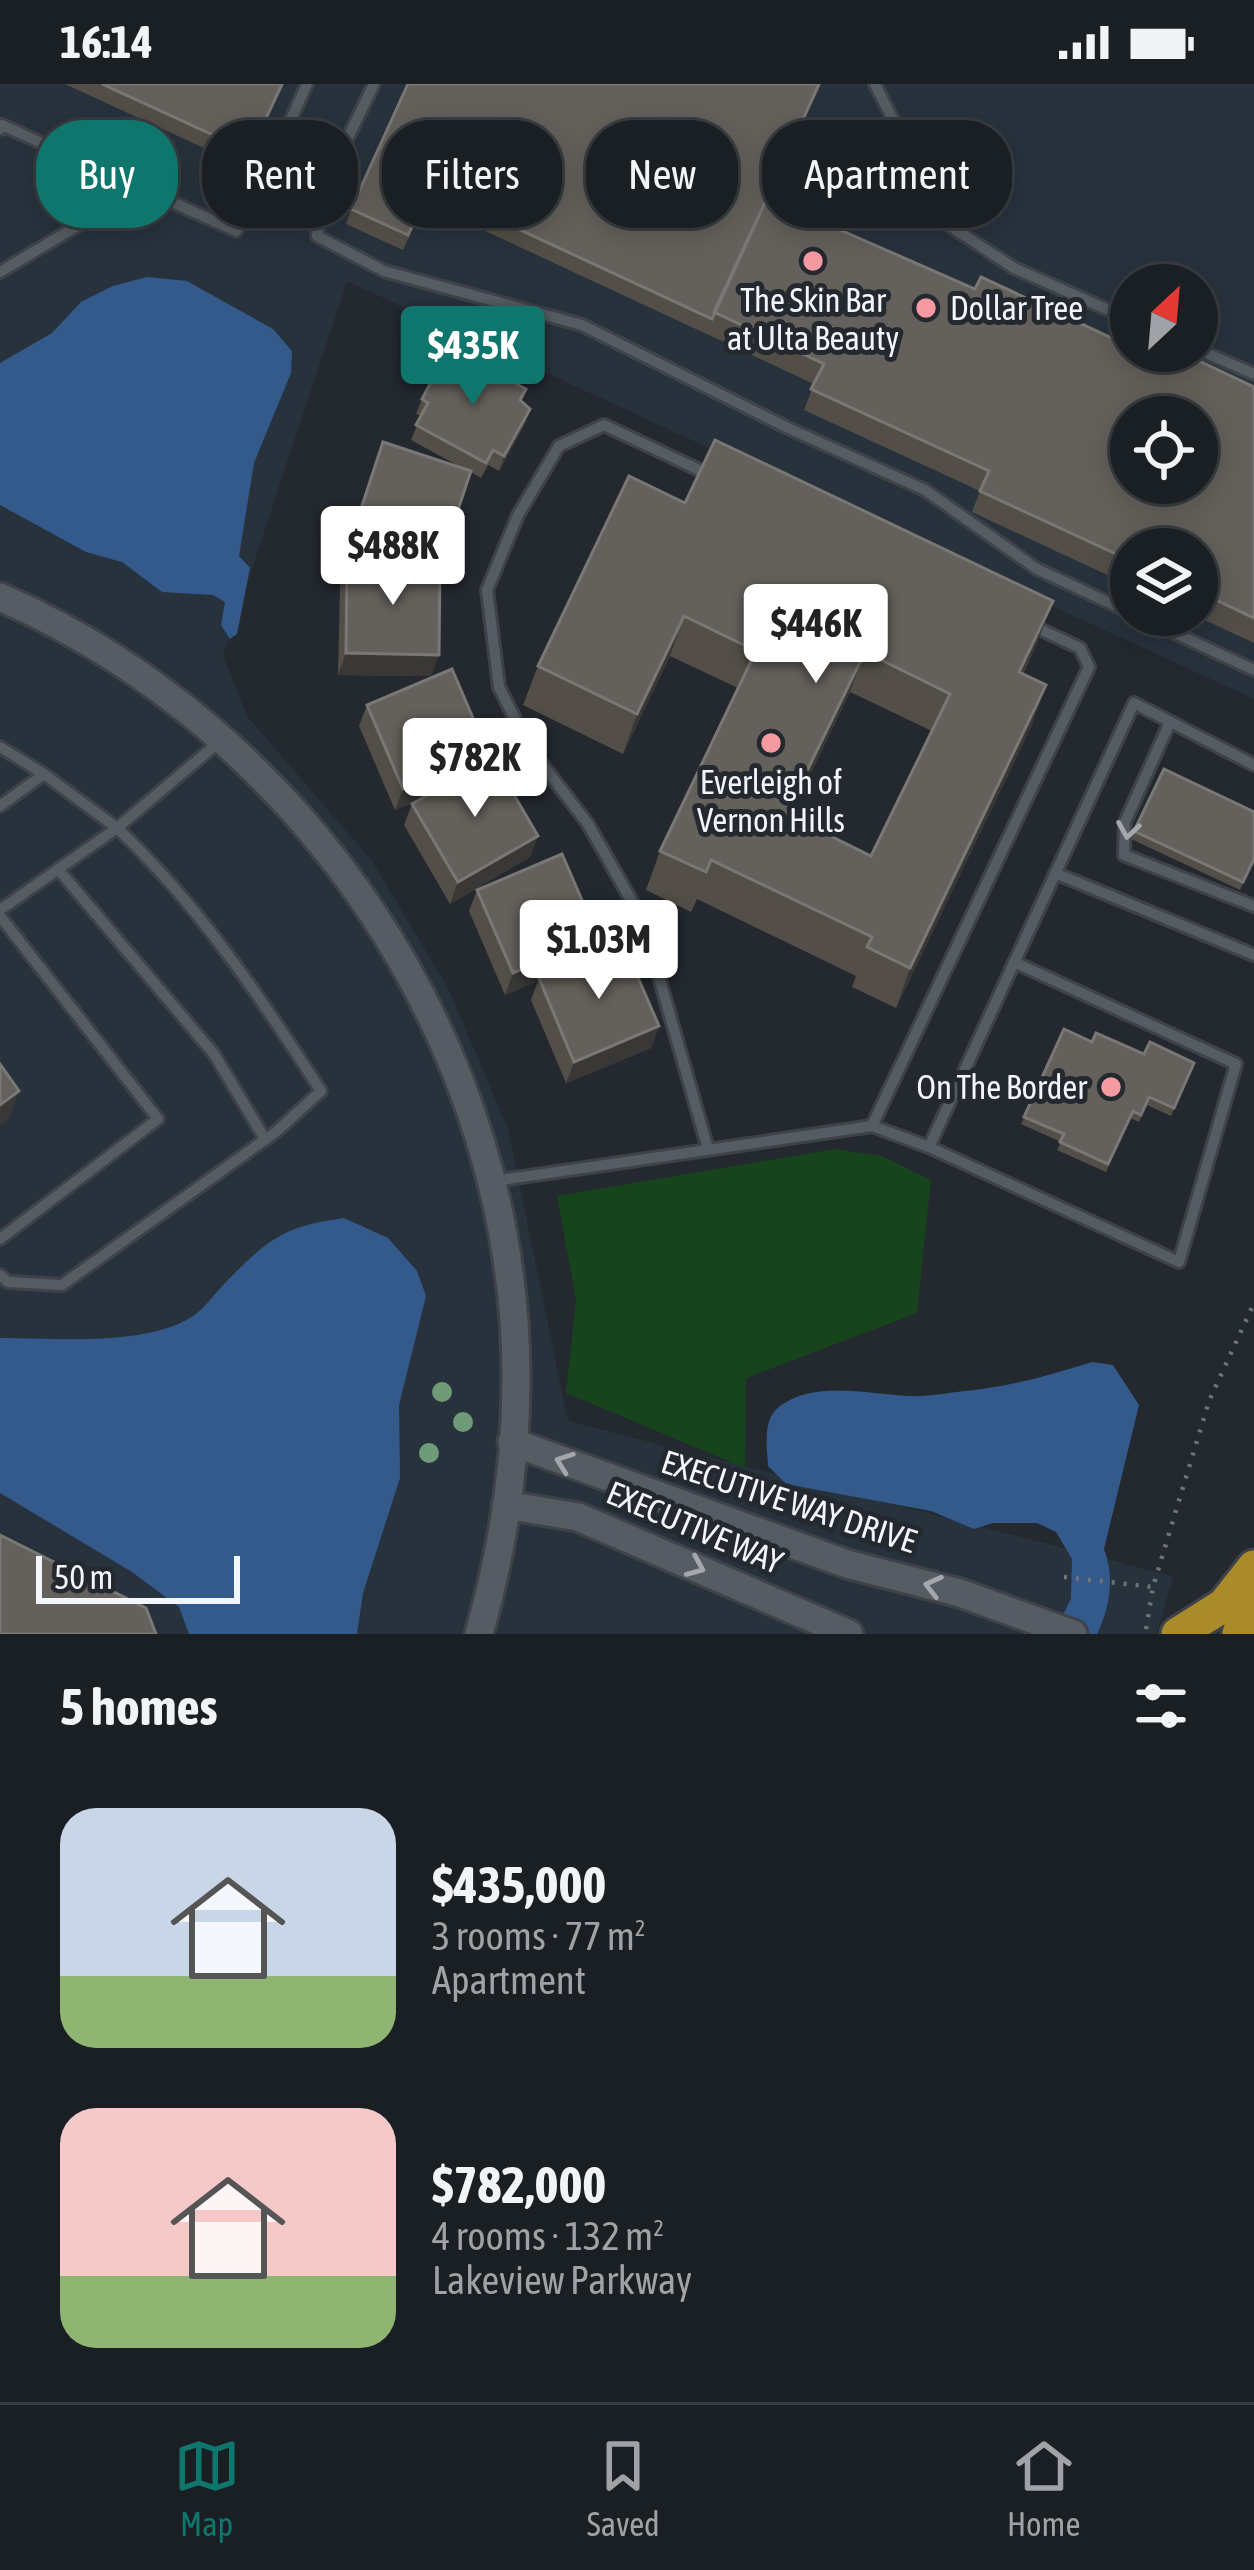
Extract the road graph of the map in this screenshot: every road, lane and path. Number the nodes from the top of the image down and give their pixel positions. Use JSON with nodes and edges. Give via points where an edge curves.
{"nodes":[{"id":1,"x":307,"y":84,"type":"edge"},
{"id":2,"x":374,"y":84,"type":"edge"},
{"id":3,"x":875,"y":84,"type":"edge"},
{"id":4,"x":0,"y":129,"type":"edge"},
{"id":5,"x":36,"y":140,"type":"edge"},
{"id":6,"x":178,"y":205,"type":"edge"},
{"id":7,"x":74,"y":228,"type":"edge"},
{"id":8,"x":0,"y":272,"type":"edge"},
{"id":9,"x":1110,"y":311,"type":"edge"},
{"id":10,"x":1218,"y":358,"type":"edge"},
{"id":11,"x":1254,"y":374,"type":"edge"},
{"id":12,"x":712,"y":476,"type":"edge"},
{"id":13,"x":0,"y":597,"type":"edge"},
{"id":14,"x":1110,"y":603,"type":"edge"},
{"id":15,"x":1015,"y":618,"type":"edge"},
{"id":16,"x":1181,"y":636,"type":"edge"},
{"id":17,"x":1254,"y":670,"type":"edge"},
{"id":18,"x":1170,"y":722,"type":"junction"},
{"id":19,"x":222,"y":740,"type":"junction"},
{"id":20,"x":0,"y":747,"type":"edge"},
{"id":21,"x":1254,"y":765,"type":"edge"},
{"id":22,"x":44,"y":774,"type":"junction"},
{"id":23,"x":0,"y":806,"type":"edge"},
{"id":24,"x":117,"y":828,"type":"junction"},
{"id":25,"x":58,"y":869,"type":"junction"},
{"id":26,"x":1055,"y":873,"type":"junction"},
{"id":27,"x":1254,"y":906,"type":"edge"},
{"id":28,"x":0,"y":913,"type":"edge"},
{"id":29,"x":1254,"y":955,"type":"edge"},
{"id":30,"x":1014,"y":962,"type":"junction"},
{"id":31,"x":872,"y":1126,"type":"junction"},
{"id":32,"x":265,"y":1139,"type":"junction"},
{"id":33,"x":928,"y":1147,"type":"junction"},
{"id":34,"x":708,"y":1149,"type":"junction"},
{"id":35,"x":490,"y":1182,"type":"junction"},
{"id":36,"x":0,"y":1239,"type":"edge"},
{"id":37,"x":0,"y":1275,"type":"edge"},
{"id":38,"x":1254,"y":1303,"type":"edge"},
{"id":39,"x":512,"y":1442,"type":"junction"},
{"id":40,"x":506,"y":1505,"type":"junction"},
{"id":41,"x":1254,"y":1567,"type":"edge"},
{"id":42,"x":1064,"y":1577,"type":"dead end"},
{"id":43,"x":1254,"y":1583,"type":"edge"},
{"id":44,"x":1153,"y":1587,"type":"junction"},
{"id":45,"x":1162,"y":1631,"type":"edge"},
{"id":46,"x":479,"y":1634,"type":"edge"},
{"id":47,"x":849,"y":1634,"type":"edge"},
{"id":48,"x":1073,"y":1634,"type":"edge"},
{"id":49,"x":1239,"y":1634,"type":"edge"}],
"edges":[{"from":1,"to":6,"type":"lane","via":[[236,231]]},
{"from":2,"to":14,"type":"lane","via":[[322,191],[317,236],[384,271],[582,325],[925,490],[1036,569]]},
{"from":3,"to":9,"type":"lane","via":[[944,221],[1014,268]]},
{"from":4,"to":5,"type":"lane"},
{"from":7,"to":8,"type":"lane"},
{"from":10,"to":11,"type":"lane"},
{"from":12,"to":34,"type":"lane","via":[[604,425],[559,446],[518,515],[488,590],[499,687],[643,921]]},
{"from":13,"to":19,"type":"street","via":[[94,644]]},
{"from":15,"to":31,"type":"lane","via":[[1080,648],[1089,667]]},
{"from":16,"to":17,"type":"lane"},
{"from":18,"to":21,"type":"lane"},
{"from":18,"to":26,"type":"lane","via":[[1133,703]]},
{"from":18,"to":27,"type":"lane","one_way":true,"via":[[1125,822],[1124,855]]},
{"from":19,"to":24,"type":"lane"},
{"from":19,"to":35,"type":"street","via":[[292,806],[383,926],[464,1091]]},
{"from":20,"to":22,"type":"lane"},
{"from":22,"to":23,"type":"lane"},
{"from":22,"to":24,"type":"lane"},
{"from":24,"to":25,"type":"lane"},
{"from":24,"to":32,"type":"lane","via":[[199,917],[321,1091]]},
{"from":25,"to":28,"type":"lane"},
{"from":25,"to":32,"type":"lane","via":[[214,1054]]},
{"from":26,"to":29,"type":"lane"},
{"from":26,"to":30,"type":"lane"},
{"from":28,"to":36,"type":"lane","via":[[158,1119]]},
{"from":30,"to":33,"type":"lane"},
{"from":30,"to":33,"type":"lane","via":[[1236,1064],[1179,1262]]},
{"from":31,"to":33,"type":"lane"},
{"from":31,"to":34,"type":"lane"},
{"from":32,"to":37,"type":"lane","via":[[62,1285]]},
{"from":34,"to":35,"type":"lane"},
{"from":35,"to":39,"type":"street","via":[[514,1332]]},
{"from":38,"to":44,"type":"path","via":[[1209,1401]]},
{"from":39,"to":40,"type":"street"},
{"from":48,"to":39,"type":"street","name":"EXECUTIVE WAY DRIVE","one_way":true,"via":[[961,1593],[847,1564]]},
{"from":40,"to":46,"type":"street"},
{"from":40,"to":47,"type":"street","name":"EXECUTIVE WAY","one_way":true,"via":[[578,1517]]},
{"from":41,"to":45,"type":"main road","via":[[1224,1605]]},
{"from":42,"to":44,"type":"path"},
{"from":43,"to":49,"type":"main road"},
{"from":44,"to":45,"type":"path"}]}
